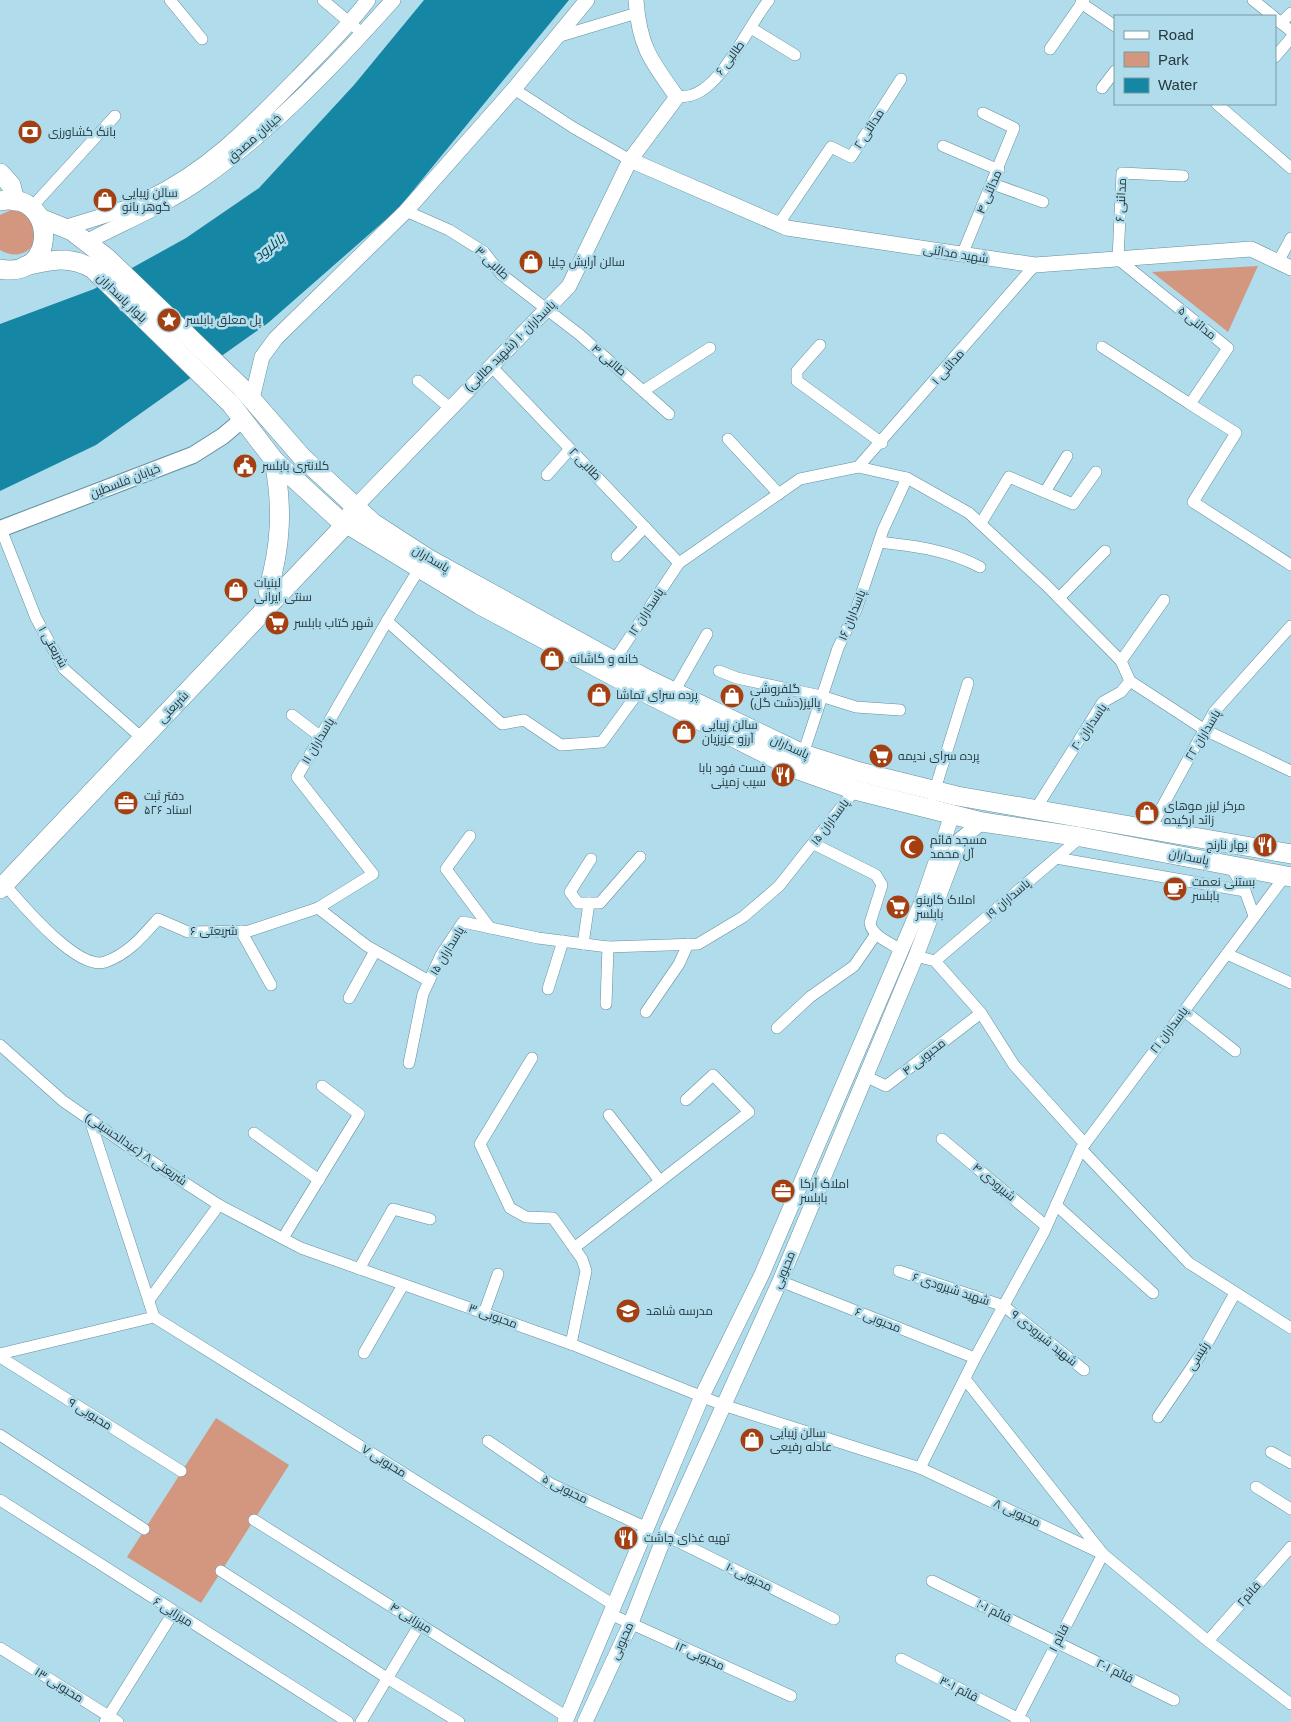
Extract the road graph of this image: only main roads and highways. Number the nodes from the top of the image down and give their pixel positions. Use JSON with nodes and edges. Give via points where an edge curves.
{"nodes":[{"id":1,"x":0,"y":173,"type":"edge"},
{"id":2,"x":21,"y":207,"type":"edge"},
{"id":3,"x":100,"y":264,"type":"junction"},
{"id":4,"x":26,"y":266,"type":"junction"},
{"id":5,"x":0,"y":269,"type":"edge"},
{"id":6,"x":246,"y":393,"type":"joint"},
{"id":7,"x":243,"y":419,"type":"junction"},
{"id":8,"x":274,"y":460,"type":"junction"},
{"id":9,"x":355,"y":507,"type":"junction"},
{"id":10,"x":341,"y":521,"type":"junction"},
{"id":11,"x":0,"y":529,"type":"edge"},
{"id":12,"x":268,"y":591,"type":"junction"},
{"id":13,"x":139,"y":736,"type":"junction"},
{"id":14,"x":957,"y":796,"type":"junction"},
{"id":15,"x":952,"y":815,"type":"junction"},
{"id":16,"x":1291,"y":854,"type":"edge"},
{"id":17,"x":1288,"y":876,"type":"edge"},
{"id":18,"x":2,"y":883,"type":"edge"}],
"edges":[{"from":1,"to":2,"type":"main road","via":[[11,185]]},
{"from":2,"to":3,"type":"main road","name":"بلوار پاسداران","via":[[88,242]]},
{"from":2,"to":4,"type":"main road","via":[[44,232],[37,257]]},
{"from":3,"to":4,"type":"main road","name":"بلوار پاسداران","via":[[62,259]]},
{"from":3,"to":6,"type":"main road","name":"بلوار پاسداران"},
{"from":3,"to":7,"type":"main road","name":"بلوار پاسداران"},
{"from":4,"to":5,"type":"main road","name":"بلوار پاسداران"},
{"from":6,"to":9,"type":"main road","name":"پاسداران","via":[[302,457]]},
{"from":7,"to":8,"type":"main road","name":"پاسداران"},
{"from":7,"to":11,"type":"main road","name":"خیابان فلسطین","via":[[193,455]]},
{"from":8,"to":10,"type":"main road","name":"پاسداران"},
{"from":8,"to":12,"type":"main road","via":[[281,513],[277,559]]},
{"from":9,"to":10,"type":"main road"},
{"from":9,"to":14,"type":"main road","name":"پاسداران","via":[[373,523],[427,558],[614,661],[803,754]]},
{"from":10,"to":12,"type":"main road","name":"شریعتی"},
{"from":10,"to":13,"type":"main road","name":"شریعتی"},
{"from":10,"to":15,"type":"main road","name":"پاسداران","via":[[528,631],[796,769],[855,790]]},
{"from":12,"to":13,"type":"main road","name":"شریعتی"},
{"from":13,"to":18,"type":"main road","name":"شریعتی"},
{"from":14,"to":15,"type":"main road"},
{"from":14,"to":16,"type":"main road","name":"پاسداران"},
{"from":15,"to":17,"type":"main road","name":"پاسداران"}]}
